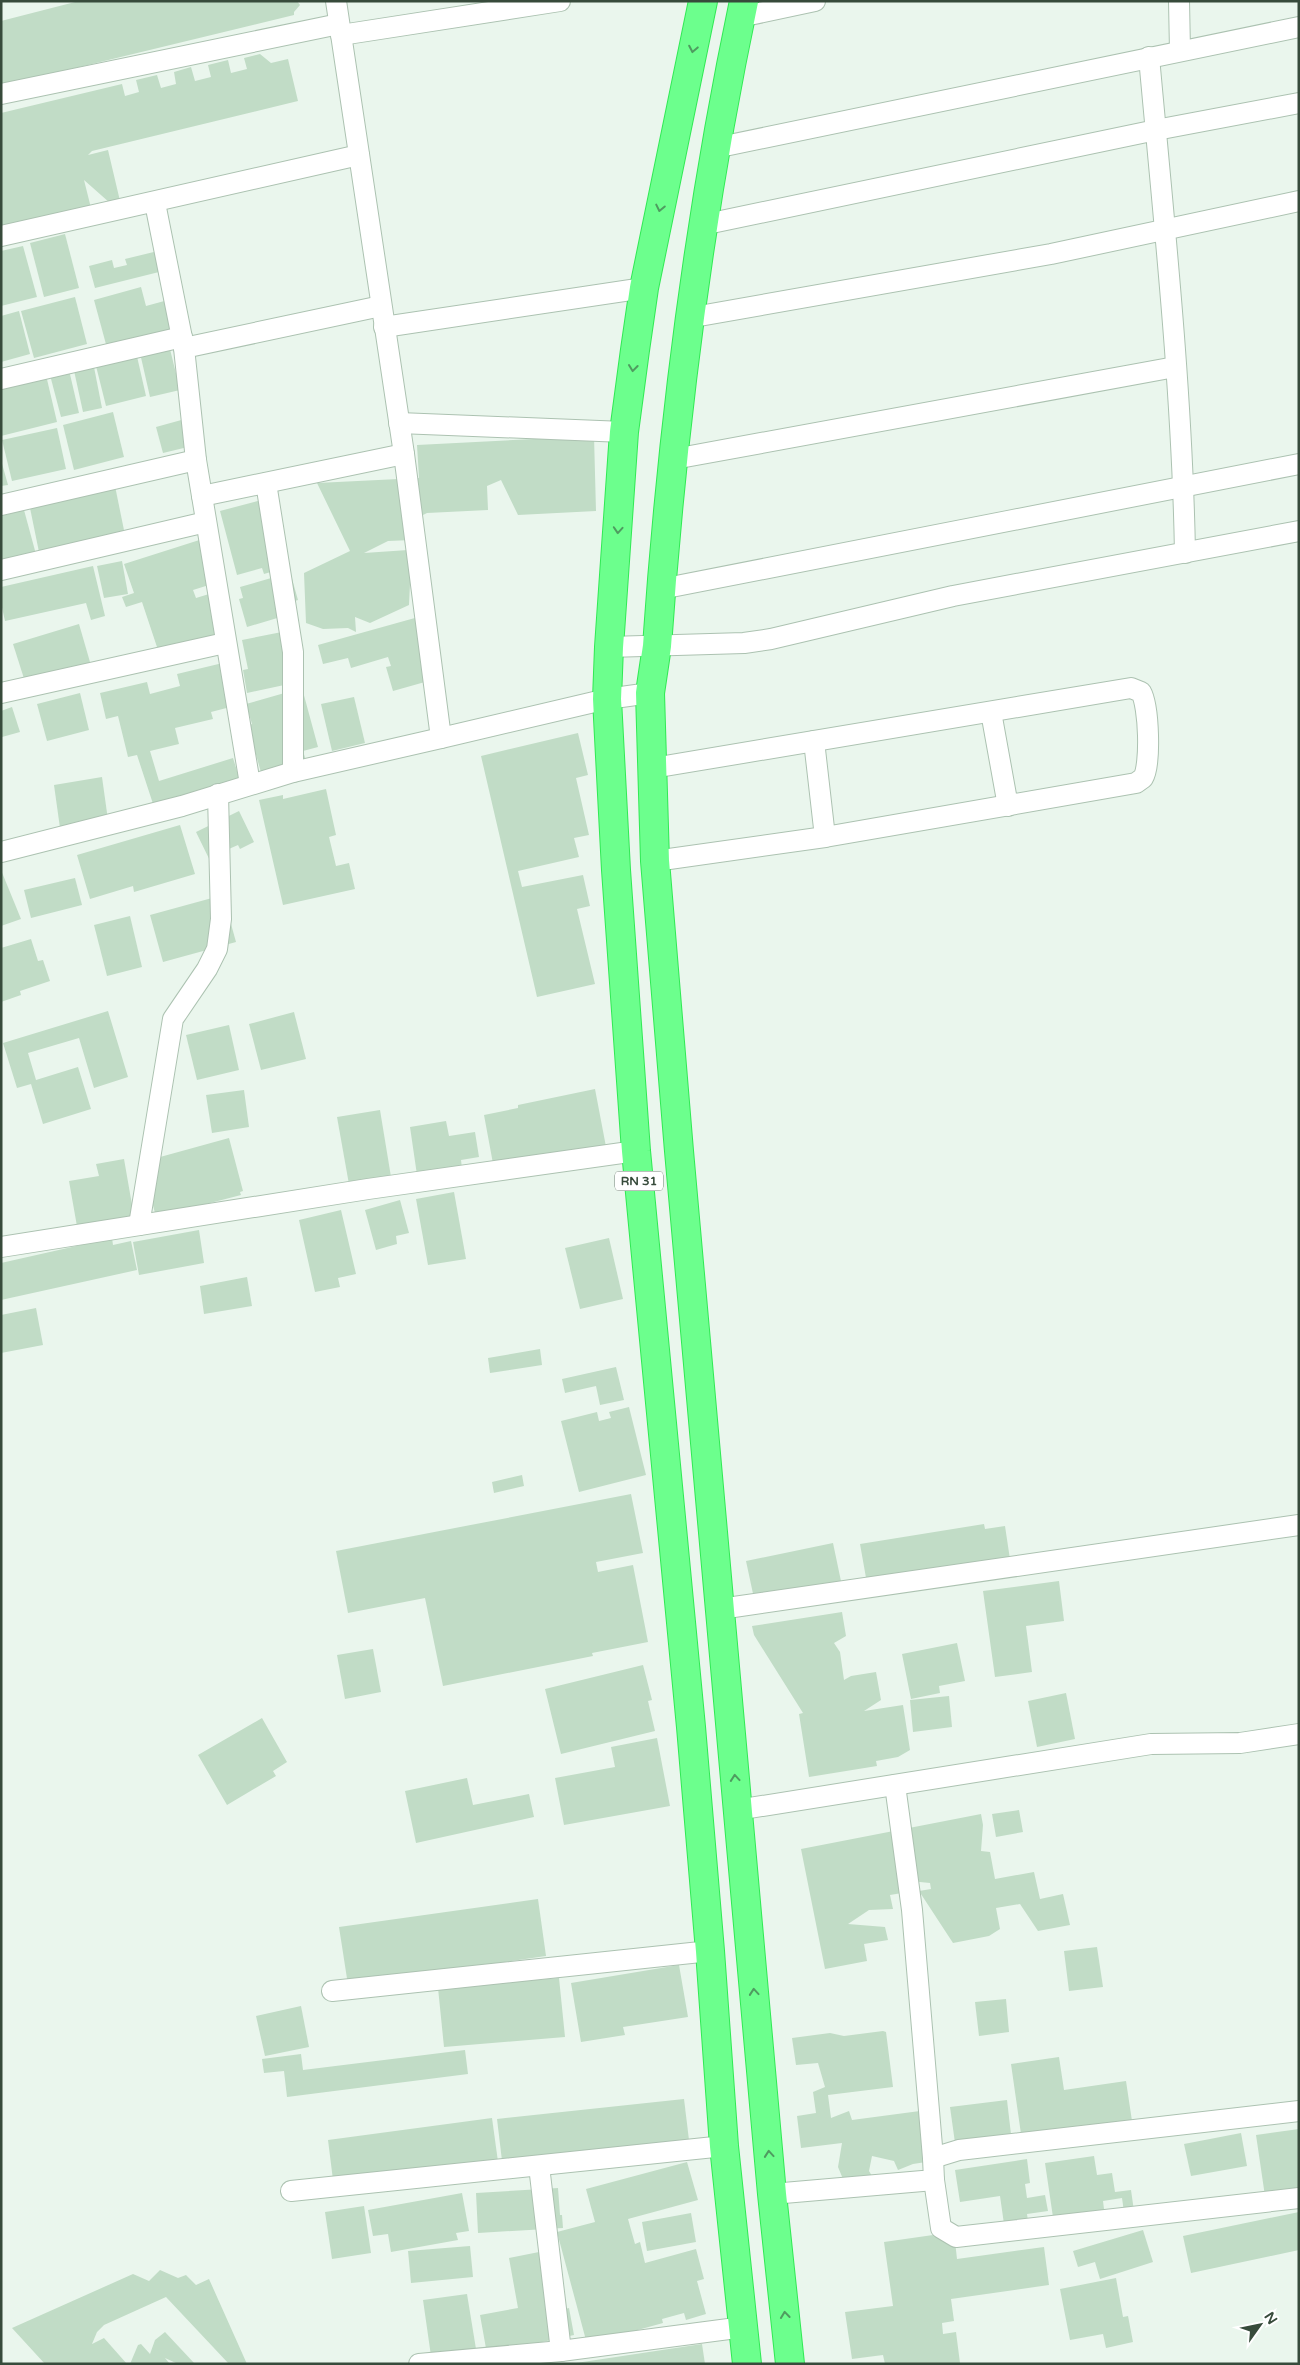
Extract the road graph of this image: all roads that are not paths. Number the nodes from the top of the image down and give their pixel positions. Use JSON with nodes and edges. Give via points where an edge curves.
{"nodes":[{"id":1,"x":336,"y":1,"type":"edge"},
{"id":2,"x":560,"y":1,"type":"edge"},
{"id":3,"x":703,"y":1,"type":"edge"},
{"id":4,"x":816,"y":1,"type":"edge"},
{"id":5,"x":1179,"y":1,"type":"edge"},
{"id":6,"x":742,"y":9,"type":"edge"},
{"id":7,"x":1299,"y":27,"type":"edge"},
{"id":8,"x":340,"y":30,"type":"junction"},
{"id":9,"x":1180,"y":51,"type":"junction"},
{"id":10,"x":1149,"y":57,"type":"junction"},
{"id":11,"x":1,"y":94,"type":"edge"},
{"id":12,"x":1299,"y":103,"type":"edge"},
{"id":13,"x":1156,"y":130,"type":"junction"},
{"id":14,"x":715,"y":148,"type":"junction"},
{"id":15,"x":359,"y":155,"type":"junction"},
{"id":16,"x":1299,"y":200,"type":"edge"},
{"id":17,"x":155,"y":202,"type":"junction"},
{"id":18,"x":702,"y":225,"type":"junction"},
{"id":19,"x":1165,"y":230,"type":"junction"},
{"id":20,"x":1,"y":236,"type":"edge"},
{"id":21,"x":644,"y":288,"type":"junction"},
{"id":22,"x":381,"y":306,"type":"junction"},
{"id":23,"x":688,"y":318,"type":"junction"},
{"id":24,"x":384,"y":326,"type":"junction"},
{"id":25,"x":183,"y":342,"type":"junction"},
{"id":26,"x":1175,"y":367,"type":"junction"},
{"id":27,"x":1,"y":379,"type":"edge"},
{"id":28,"x":399,"y":423,"type":"junction"},
{"id":29,"x":624,"y":432,"type":"junction"},
{"id":30,"x":404,"y":454,"type":"junction"},
{"id":31,"x":674,"y":458,"type":"junction"},
{"id":32,"x":196,"y":460,"type":"junction"},
{"id":33,"x":1299,"y":464,"type":"edge"},
{"id":34,"x":266,"y":483,"type":"junction"},
{"id":35,"x":1184,"y":488,"type":"junction"},
{"id":36,"x":202,"y":496,"type":"junction"},
{"id":37,"x":1,"y":505,"type":"edge"},
{"id":38,"x":206,"y":522,"type":"junction"},
{"id":39,"x":1299,"y":531,"type":"edge"},
{"id":40,"x":1185,"y":553,"type":"junction"},
{"id":41,"x":1,"y":570,"type":"edge"},
{"id":42,"x":661,"y":590,"type":"junction"},
{"id":43,"x":225,"y":643,"type":"junction"},
{"id":44,"x":609,"y":646,"type":"junction"},
{"id":45,"x":657,"y":646,"type":"junction"},
{"id":46,"x":1,"y":693,"type":"edge"},
{"id":47,"x":650,"y":693,"type":"junction"},
{"id":48,"x":607,"y":698,"type":"junction"},
{"id":49,"x":991,"y":712,"type":"junction"},
{"id":50,"x":441,"y":738,"type":"junction"},
{"id":51,"x":814,"y":741,"type":"junction"},
{"id":52,"x":653,"y":768,"type":"junction"},
{"id":53,"x":293,"y":772,"type":"junction"},
{"id":54,"x":250,"y":784,"type":"junction"},
{"id":55,"x":218,"y":794,"type":"junction"},
{"id":56,"x":1008,"y":806,"type":"junction"},
{"id":57,"x":825,"y":837,"type":"junction"},
{"id":58,"x":1,"y":852,"type":"edge"},
{"id":59,"x":655,"y":861,"type":"junction"},
{"id":60,"x":636,"y":1151,"type":"junction"},
{"id":61,"x":139,"y":1225,"type":"junction"},
{"id":62,"x":1,"y":1247,"type":"edge"},
{"id":63,"x":1299,"y":1524,"type":"edge"},
{"id":64,"x":720,"y":1609,"type":"junction"},
{"id":65,"x":1299,"y":1734,"type":"edge"},
{"id":66,"x":895,"y":1785,"type":"junction"},
{"id":67,"x":737,"y":1810,"type":"junction"},
{"id":68,"x":710,"y":1951,"type":"junction"},
{"id":69,"x":332,"y":1991,"type":"dead end"},
{"id":70,"x":1299,"y":2111,"type":"edge"},
{"id":71,"x":724,"y":2146,"type":"junction"},
{"id":72,"x":933,"y":2158,"type":"junction"},
{"id":73,"x":539,"y":2166,"type":"junction"},
{"id":74,"x":934,"y":2180,"type":"junction"},
{"id":75,"x":291,"y":2191,"type":"dead end"},
{"id":76,"x":772,"y":2194,"type":"junction"},
{"id":77,"x":1299,"y":2198,"type":"edge"},
{"id":78,"x":744,"y":2328,"type":"junction"},
{"id":79,"x":560,"y":2351,"type":"junction"},
{"id":80,"x":419,"y":2364,"type":"edge"},
{"id":81,"x":747,"y":2364,"type":"edge"},
{"id":82,"x":790,"y":2364,"type":"edge"}],
"edges":[{"from":1,"to":8,"type":"street"},
{"from":2,"to":8,"type":"street"},
{"from":3,"to":21,"type":"highway","number":"RN 31","one_way":true},
{"from":4,"to":6,"type":"street"},
{"from":5,"to":9,"type":"street"},
{"from":6,"to":14,"type":"highway","number":"RN 31"},
{"from":7,"to":9,"type":"street"},
{"from":8,"to":11,"type":"street"},
{"from":8,"to":15,"type":"street"},
{"from":9,"to":10,"type":"street"},
{"from":10,"to":13,"type":"street"},
{"from":10,"to":14,"type":"street"},
{"from":12,"to":13,"type":"street"},
{"from":13,"to":18,"type":"street"},
{"from":13,"to":19,"type":"street"},
{"from":14,"to":18,"type":"highway","number":"RN 31"},
{"from":15,"to":17,"type":"street"},
{"from":15,"to":22,"type":"street"},
{"from":16,"to":19,"type":"street"},
{"from":17,"to":20,"type":"street"},
{"from":17,"to":25,"type":"street"},
{"from":18,"to":23,"type":"highway","number":"RN 31"},
{"from":19,"to":23,"type":"street","via":[[1051,254]]},
{"from":19,"to":26,"type":"street"},
{"from":21,"to":24,"type":"street"},
{"from":21,"to":29,"type":"highway","number":"RN 31","one_way":true},
{"from":22,"to":24,"type":"street"},
{"from":22,"to":25,"type":"street"},
{"from":23,"to":31,"type":"highway","number":"RN 31"},
{"from":24,"to":28,"type":"street"},
{"from":25,"to":27,"type":"street"},
{"from":25,"to":32,"type":"street"},
{"from":26,"to":31,"type":"street"},
{"from":26,"to":35,"type":"street"},
{"from":28,"to":29,"type":"street"},
{"from":28,"to":30,"type":"street"},
{"from":29,"to":44,"type":"highway","number":"RN 31","one_way":true},
{"from":30,"to":34,"type":"street"},
{"from":30,"to":50,"type":"street"},
{"from":31,"to":42,"type":"highway","number":"RN 31"},
{"from":32,"to":36,"type":"street"},
{"from":32,"to":37,"type":"street"},
{"from":33,"to":35,"type":"street"},
{"from":34,"to":36,"type":"street"},
{"from":34,"to":53,"type":"street","via":[[293,652]]},
{"from":35,"to":40,"type":"street"},
{"from":35,"to":42,"type":"street"},
{"from":36,"to":38,"type":"street"},
{"from":38,"to":41,"type":"street"},
{"from":38,"to":43,"type":"street"},
{"from":39,"to":40,"type":"street"},
{"from":40,"to":45,"type":"street","via":[[953,596],[771,639]]},
{"from":42,"to":45,"type":"highway","number":"RN 31"},
{"from":43,"to":46,"type":"street"},
{"from":43,"to":54,"type":"street"},
{"from":44,"to":45,"type":"street"},
{"from":44,"to":48,"type":"highway","number":"RN 31"},
{"from":45,"to":47,"type":"highway","number":"RN 31"},
{"from":47,"to":48,"type":"street"},
{"from":47,"to":52,"type":"highway","number":"RN 31"},
{"from":48,"to":50,"type":"street"},
{"from":48,"to":60,"type":"highway","number":"RN 31"},
{"from":49,"to":51,"type":"street"},
{"from":49,"to":56,"type":"street"},
{"from":49,"to":56,"type":"street","via":[[1131,688],[1137,689],[1144,698],[1148,764],[1143,778],[1126,786]]},
{"from":50,"to":53,"type":"street"},
{"from":51,"to":52,"type":"street"},
{"from":51,"to":57,"type":"street"},
{"from":52,"to":59,"type":"highway","number":"RN 31"},
{"from":53,"to":54,"type":"street"},
{"from":54,"to":55,"type":"street"},
{"from":55,"to":58,"type":"street"},
{"from":55,"to":61,"type":"street","via":[[221,919],[217,950],[173,1019]]},
{"from":56,"to":57,"type":"street"},
{"from":57,"to":59,"type":"street"},
{"from":59,"to":64,"type":"highway","number":"RN 31"},
{"from":60,"to":61,"type":"street"},
{"from":60,"to":68,"type":"highway","number":"RN 31"},
{"from":61,"to":62,"type":"street"},
{"from":63,"to":64,"type":"street"},
{"from":67,"to":64,"type":"highway","number":"RN 31","one_way":true},
{"from":65,"to":66,"type":"street","via":[[1240,1743],[1151,1744]]},
{"from":66,"to":67,"type":"street"},
{"from":66,"to":72,"type":"street","via":[[912,1910]]},
{"from":76,"to":67,"type":"highway","number":"RN 31","one_way":true},
{"from":68,"to":69,"type":"street"},
{"from":68,"to":71,"type":"highway","number":"RN 31"},
{"from":70,"to":72,"type":"street","via":[[959,2150]]},
{"from":71,"to":73,"type":"street"},
{"from":71,"to":78,"type":"highway","number":"RN 31"},
{"from":72,"to":74,"type":"street"},
{"from":73,"to":75,"type":"street"},
{"from":73,"to":79,"type":"street"},
{"from":74,"to":76,"type":"street"},
{"from":74,"to":77,"type":"street","via":[[941,2228],[956,2237]]},
{"from":82,"to":76,"type":"highway","number":"RN 31","one_way":true},
{"from":78,"to":79,"type":"street"},
{"from":78,"to":81,"type":"highway","number":"RN 31"},
{"from":79,"to":80,"type":"street"}]}
